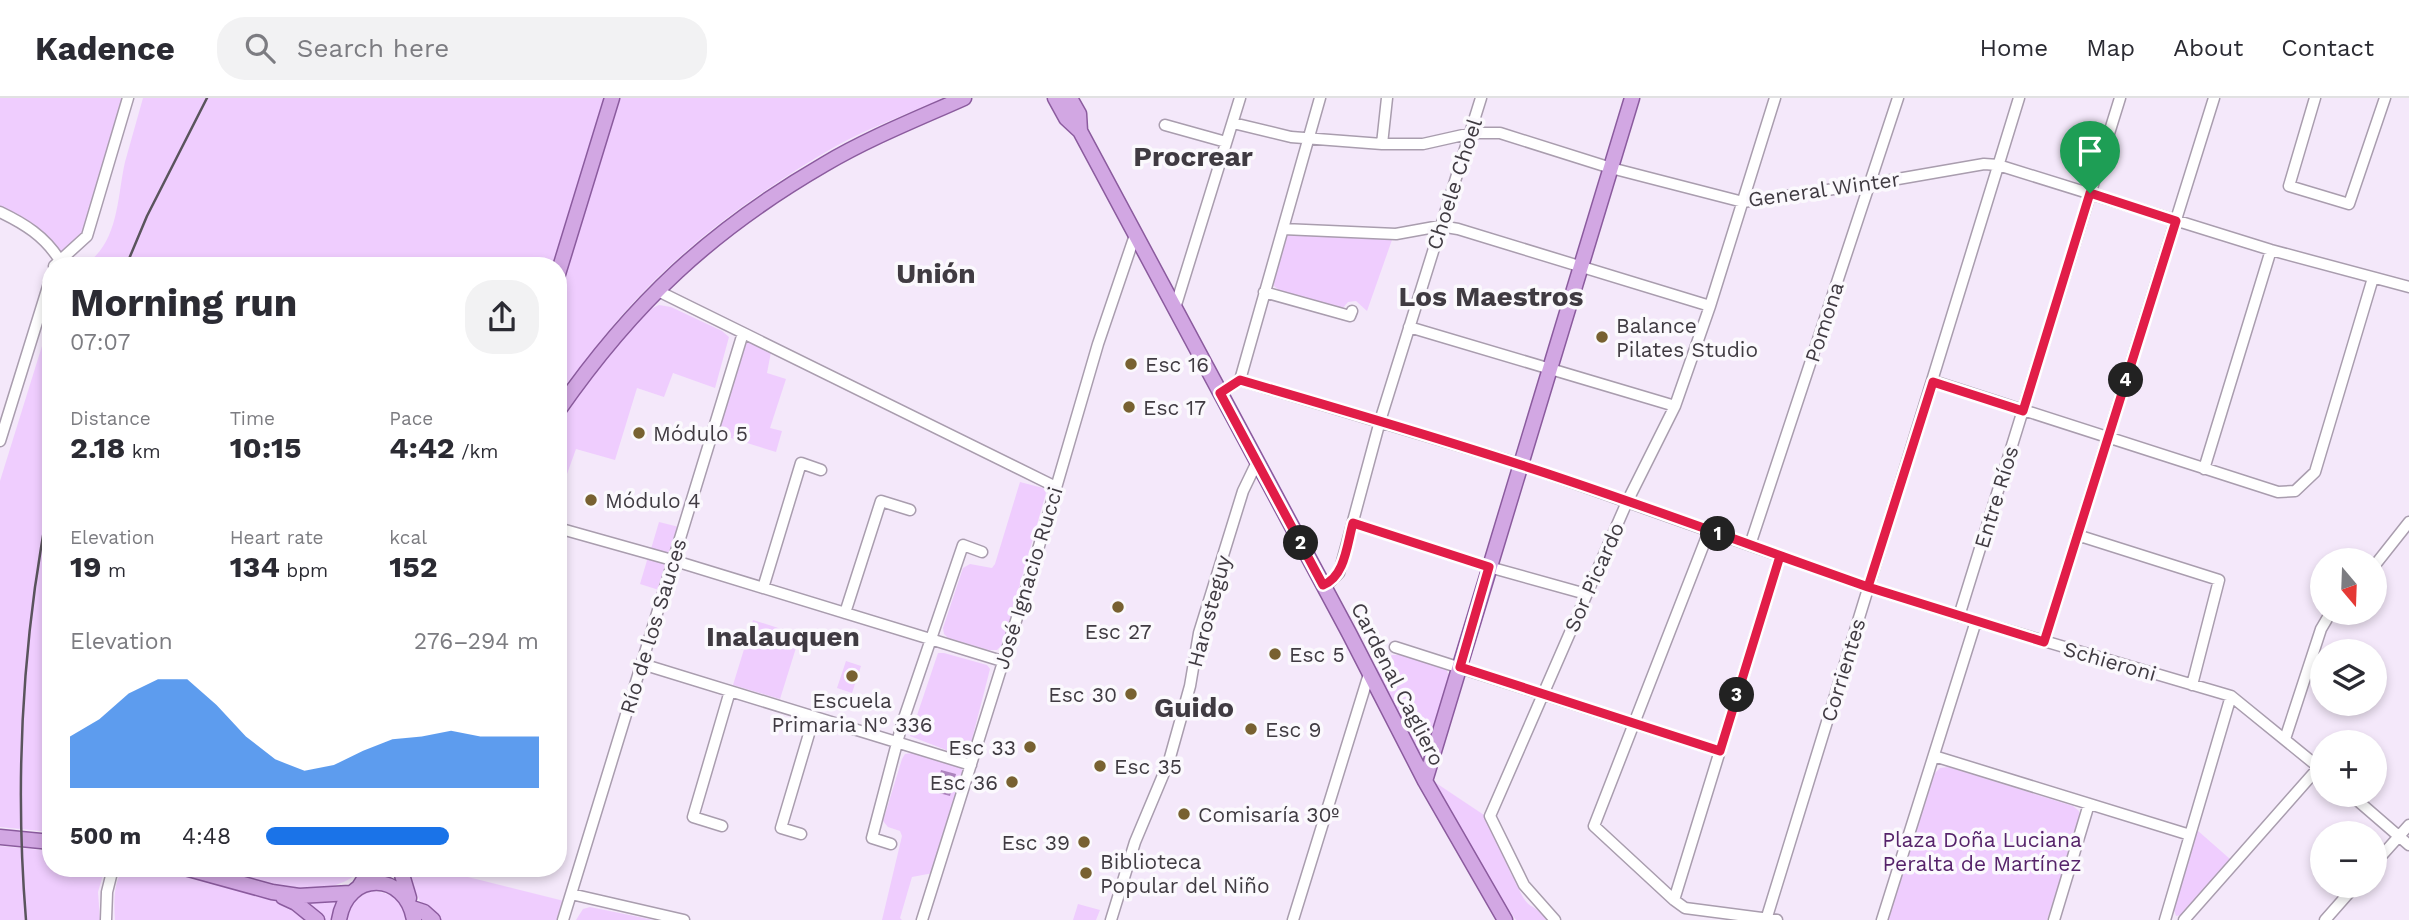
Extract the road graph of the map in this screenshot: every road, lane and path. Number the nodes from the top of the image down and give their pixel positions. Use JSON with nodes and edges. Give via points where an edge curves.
{"nodes":[{"id":1,"x":128,"y":98,"type":"edge"},
{"id":2,"x":612,"y":98,"type":"edge"},
{"id":3,"x":964,"y":98,"type":"edge"},
{"id":4,"x":1055,"y":98,"type":"edge"},
{"id":5,"x":1070,"y":98,"type":"edge"},
{"id":6,"x":1240,"y":98,"type":"edge"},
{"id":7,"x":1320,"y":98,"type":"edge"},
{"id":8,"x":1387,"y":98,"type":"edge"},
{"id":9,"x":1481,"y":98,"type":"edge"},
{"id":10,"x":1632,"y":98,"type":"edge"},
{"id":11,"x":1775,"y":98,"type":"edge"},
{"id":12,"x":1898,"y":98,"type":"edge"},
{"id":13,"x":2019,"y":98,"type":"edge"},
{"id":14,"x":2120,"y":98,"type":"edge"},
{"id":15,"x":2214,"y":98,"type":"edge"},
{"id":16,"x":2315,"y":98,"type":"edge"},
{"id":17,"x":2385,"y":98,"type":"edge"},
{"id":18,"x":1233,"y":123,"type":"junction"},
{"id":19,"x":1165,"y":125,"type":"dead end"},
{"id":20,"x":1080,"y":131,"type":"junction"},
{"id":21,"x":1472,"y":133,"type":"junction"},
{"id":22,"x":1308,"y":138,"type":"junction"},
{"id":23,"x":1226,"y":142,"type":"junction"},
{"id":24,"x":1382,"y":144,"type":"junction"},
{"id":25,"x":1998,"y":165,"type":"junction"},
{"id":26,"x":1611,"y":168,"type":"junction"},
{"id":27,"x":1869,"y":184,"type":"junction"},
{"id":28,"x":2090,"y":193,"type":"junction"},
{"id":29,"x":1743,"y":202,"type":"junction"},
{"id":30,"x":0,"y":212,"type":"edge"},
{"id":31,"x":2176,"y":221,"type":"junction"},
{"id":32,"x":1440,"y":226,"type":"junction"},
{"id":33,"x":1283,"y":229,"type":"junction"},
{"id":34,"x":1135,"y":235,"type":"junction"},
{"id":35,"x":2272,"y":250,"type":"junction"},
{"id":36,"x":54,"y":257,"type":"edge"},
{"id":37,"x":64,"y":257,"type":"edge"},
{"id":38,"x":563,"y":257,"type":"edge"},
{"id":39,"x":1580,"y":267,"type":"junction"},
{"id":40,"x":2373,"y":278,"type":"junction"},
{"id":41,"x":2409,"y":287,"type":"edge"},
{"id":42,"x":656,"y":290,"type":"junction"},
{"id":43,"x":1264,"y":292,"type":"junction"},
{"id":44,"x":42,"y":306,"type":"edge"},
{"id":45,"x":1710,"y":306,"type":"junction"},
{"id":46,"x":1175,"y":308,"type":"junction"},
{"id":47,"x":1352,"y":311,"type":"dead end"},
{"id":48,"x":1409,"y":327,"type":"junction"},
{"id":49,"x":743,"y":333,"type":"junction"},
{"id":50,"x":1550,"y":368,"type":"junction"},
{"id":51,"x":1240,"y":380,"type":"junction"},
{"id":52,"x":1933,"y":382,"type":"junction"},
{"id":53,"x":1220,"y":393,"type":"junction"},
{"id":54,"x":567,"y":399,"type":"edge"},
{"id":55,"x":1675,"y":406,"type":"junction"},
{"id":56,"x":2023,"y":411,"type":"junction"},
{"id":57,"x":1380,"y":421,"type":"junction"},
{"id":58,"x":2108,"y":438,"type":"junction"},
{"id":59,"x":0,"y":441,"type":"edge"},
{"id":60,"x":1257,"y":462,"type":"junction"},
{"id":61,"x":1520,"y":464,"type":"junction"},
{"id":62,"x":2204,"y":469,"type":"junction"},
{"id":63,"x":821,"y":470,"type":"dead end"},
{"id":64,"x":1056,"y":487,"type":"junction"},
{"id":65,"x":1627,"y":502,"type":"junction"},
{"id":66,"x":910,"y":510,"type":"dead end"},
{"id":67,"x":2409,"y":522,"type":"edge"},
{"id":68,"x":1353,"y":523,"type":"junction"},
{"id":69,"x":567,"y":530,"type":"edge"},
{"id":70,"x":1709,"y":531,"type":"junction"},
{"id":71,"x":2077,"y":535,"type":"junction"},
{"id":72,"x":1750,"y":545,"type":"junction"},
{"id":73,"x":2387,"y":550,"type":"edge"},
{"id":74,"x":982,"y":552,"type":"dead end"},
{"id":75,"x":1780,"y":556,"type":"junction"},
{"id":76,"x":673,"y":559,"type":"junction"},
{"id":77,"x":1489,"y":567,"type":"junction"},
{"id":78,"x":1323,"y":585,"type":"junction"},
{"id":79,"x":1868,"y":587,"type":"junction"},
{"id":80,"x":762,"y":588,"type":"junction"},
{"id":81,"x":1586,"y":594,"type":"junction"},
{"id":82,"x":845,"y":613,"type":"junction"},
{"id":83,"x":1959,"y":616,"type":"junction"},
{"id":84,"x":1976,"y":621,"type":"junction"},
{"id":85,"x":2323,"y":625,"type":"edge"},
{"id":86,"x":930,"y":638,"type":"junction"},
{"id":87,"x":2044,"y":642,"type":"junction"},
{"id":88,"x":1395,"y":647,"type":"dead end"},
{"id":89,"x":1002,"y":660,"type":"junction"},
{"id":90,"x":642,"y":664,"type":"junction"},
{"id":91,"x":1460,"y":667,"type":"junction"},
{"id":92,"x":1369,"y":674,"type":"junction"},
{"id":93,"x":2192,"y":685,"type":"junction"},
{"id":94,"x":730,"y":691,"type":"junction"},
{"id":95,"x":1544,"y":693,"type":"junction"},
{"id":96,"x":2231,"y":696,"type":"junction"},
{"id":97,"x":814,"y":717,"type":"junction"},
{"id":98,"x":1636,"y":723,"type":"junction"},
{"id":99,"x":2286,"y":739,"type":"junction"},
{"id":100,"x":897,"y":741,"type":"junction"},
{"id":101,"x":1720,"y":751,"type":"junction"},
{"id":102,"x":1934,"y":756,"type":"junction"},
{"id":103,"x":2310,"y":760,"type":"edge"},
{"id":104,"x":971,"y":765,"type":"junction"},
{"id":105,"x":2310,"y":780,"type":"edge"},
{"id":106,"x":1425,"y":781,"type":"junction"},
{"id":107,"x":2089,"y":804,"type":"junction"},
{"id":108,"x":2365,"y":807,"type":"edge"},
{"id":109,"x":722,"y":825,"type":"dead end"},
{"id":110,"x":2409,"y":825,"type":"edge"},
{"id":111,"x":800,"y":834,"type":"dead end"},
{"id":112,"x":2190,"y":835,"type":"junction"},
{"id":113,"x":0,"y":836,"type":"edge"},
{"id":114,"x":2398,"y":836,"type":"junction"},
{"id":115,"x":42,"y":841,"type":"edge"},
{"id":116,"x":891,"y":844,"type":"dead end"},
{"id":117,"x":2409,"y":845,"type":"edge"},
{"id":118,"x":2387,"y":849,"type":"edge"},
{"id":119,"x":111,"y":877,"type":"edge"},
{"id":120,"x":218,"y":877,"type":"edge"},
{"id":121,"x":365,"y":877,"type":"edge"},
{"id":122,"x":403,"y":877,"type":"edge"},
{"id":123,"x":354,"y":890,"type":"junction"},
{"id":124,"x":272,"y":892,"type":"junction"},
{"id":125,"x":571,"y":894,"type":"junction"},
{"id":126,"x":2344,"y":898,"type":"edge"},
{"id":127,"x":1674,"y":900,"type":"junction"},
{"id":128,"x":412,"y":910,"type":"edge"},
{"id":129,"x":1770,"y":919,"type":"edge"},
{"id":130,"x":106,"y":920,"type":"edge"},
{"id":131,"x":317,"y":920,"type":"edge"},
{"id":132,"x":339,"y":920,"type":"edge"},
{"id":133,"x":433,"y":920,"type":"edge"},
{"id":134,"x":563,"y":920,"type":"edge"},
{"id":135,"x":684,"y":920,"type":"edge"},
{"id":136,"x":922,"y":920,"type":"edge"},
{"id":137,"x":1111,"y":920,"type":"edge"},
{"id":138,"x":1293,"y":920,"type":"edge"},
{"id":139,"x":1505,"y":920,"type":"edge"},
{"id":140,"x":1555,"y":920,"type":"edge"},
{"id":141,"x":1882,"y":920,"type":"edge"},
{"id":142,"x":2054,"y":920,"type":"edge"},
{"id":143,"x":2165,"y":920,"type":"edge"},
{"id":144,"x":2184,"y":920,"type":"edge"},
{"id":145,"x":2325,"y":920,"type":"edge"}],
"edges":[{"from":1,"to":37,"type":"street","via":[[87,236]]},
{"from":2,"to":38,"type":"main road"},
{"from":3,"to":42,"type":"main road","via":[[826,163],[756,207]]},
{"from":4,"to":20,"type":"main road","name":"Cardenal Cagliero"},
{"from":5,"to":20,"type":"main road","name":"Cardenal Cagliero","via":[[1079,114]]},
{"from":6,"to":18,"type":"street"},
{"from":7,"to":22,"type":"street"},
{"from":8,"to":24,"type":"street"},
{"from":9,"to":21,"type":"street","name":"Choele Choel"},
{"from":10,"to":26,"type":"main road"},
{"from":11,"to":29,"type":"street","name":"Sor Picardo"},
{"from":12,"to":27,"type":"street","name":"Pomona"},
{"from":13,"to":25,"type":"street","name":"Corrientes"},
{"from":14,"to":28,"type":"street","name":"Entre Ríos"},
{"from":15,"to":31,"type":"street"},
{"from":16,"to":17,"type":"street","via":[[2289,186],[2349,204]]},
{"from":18,"to":22,"type":"street","name":"General Winter"},
{"from":18,"to":23,"type":"street"},
{"from":19,"to":23,"type":"street"},
{"from":20,"to":34,"type":"main road","name":"Cardenal Cagliero"},
{"from":21,"to":24,"type":"street","name":"General Winter","via":[[1423,144]]},
{"from":21,"to":26,"type":"street","name":"General Winter","via":[[1500,133]]},
{"from":21,"to":32,"type":"street","name":"Choele Choel"},
{"from":22,"to":24,"type":"street","name":"General Winter"},
{"from":22,"to":33,"type":"street"},
{"from":23,"to":46,"type":"street"},
{"from":25,"to":27,"type":"street","name":"General Winter"},
{"from":25,"to":28,"type":"street","name":"General Winter"},
{"from":25,"to":52,"type":"street","name":"Corrientes"},
{"from":26,"to":29,"type":"street","name":"General Winter"},
{"from":26,"to":39,"type":"main road"},
{"from":27,"to":29,"type":"street","name":"General Winter"},
{"from":27,"to":72,"type":"street","name":"Pomona"},
{"from":28,"to":31,"type":"street","name":"General Winter"},
{"from":28,"to":56,"type":"street","name":"Entre Ríos"},
{"from":29,"to":45,"type":"street","name":"Sor Picardo"},
{"from":30,"to":36,"type":"street","via":[[47,241]]},
{"from":31,"to":35,"type":"street","name":"General Winter"},
{"from":31,"to":58,"type":"street"},
{"from":32,"to":33,"type":"street","via":[[1396,234]]},
{"from":32,"to":39,"type":"street"},
{"from":32,"to":48,"type":"street","name":"Choele Choel"},
{"from":33,"to":43,"type":"street"},
{"from":34,"to":46,"type":"main road","name":"Cardenal Cagliero"},
{"from":34,"to":64,"type":"street","name":"José Ignacio Rucci"},
{"from":35,"to":40,"type":"street","name":"General Winter"},
{"from":35,"to":62,"type":"street"},
{"from":39,"to":45,"type":"street"},
{"from":39,"to":50,"type":"main road"},
{"from":40,"to":41,"type":"street","name":"General Winter"},
{"from":40,"to":62,"type":"street","via":[[2315,472],[2307,482],[2295,491],[2278,492]]},
{"from":42,"to":49,"type":"street"},
{"from":42,"to":54,"type":"main road"},
{"from":43,"to":47,"type":"street","via":[[1350,316]]},
{"from":43,"to":51,"type":"street"},
{"from":44,"to":59,"type":"street"},
{"from":45,"to":55,"type":"street","name":"Sor Picardo"},
{"from":46,"to":53,"type":"main road","name":"Cardenal Cagliero"},
{"from":48,"to":50,"type":"street"},
{"from":48,"to":57,"type":"street","name":"Choele Choel"},
{"from":49,"to":64,"type":"street"},
{"from":49,"to":76,"type":"street","name":"Río de los Sauces"},
{"from":50,"to":55,"type":"street"},
{"from":50,"to":61,"type":"main road"},
{"from":51,"to":53,"type":"street"},
{"from":51,"to":57,"type":"street","name":"Schieroni"},
{"from":52,"to":56,"type":"street"},
{"from":52,"to":79,"type":"street","name":"Corrientes"},
{"from":53,"to":60,"type":"main road","name":"Cardenal Cagliero"},
{"from":55,"to":65,"type":"street","name":"Sor Picardo"},
{"from":56,"to":58,"type":"street"},
{"from":56,"to":83,"type":"street","name":"Entre Ríos"},
{"from":57,"to":61,"type":"street","name":"Schieroni"},
{"from":57,"to":68,"type":"street","name":"Choele Choel"},
{"from":58,"to":62,"type":"street"},
{"from":58,"to":71,"type":"street"},
{"from":60,"to":78,"type":"main road","name":"Cardenal Cagliero"},
{"from":60,"to":137,"type":"street","name":"Harosteguy","via":[[1243,491],[1199,633],[1169,761],[1135,842]]},
{"from":61,"to":65,"type":"street","name":"Schieroni"},
{"from":61,"to":77,"type":"main road"},
{"from":63,"to":80,"type":"street","via":[[802,463]]},
{"from":64,"to":89,"type":"street","name":"José Ignacio Rucci"},
{"from":65,"to":70,"type":"street","name":"Schieroni"},
{"from":65,"to":81,"type":"street","name":"Sor Picardo"},
{"from":66,"to":82,"type":"street","via":[[881,501]]},
{"from":67,"to":73,"type":"street"},
{"from":68,"to":77,"type":"street"},
{"from":68,"to":78,"type":"street","name":"Choele Choel","via":[[1339,573]]},
{"from":69,"to":76,"type":"street"},
{"from":70,"to":72,"type":"street","name":"Schieroni"},
{"from":70,"to":98,"type":"street"},
{"from":71,"to":87,"type":"street"},
{"from":71,"to":93,"type":"street","via":[[2220,580]]},
{"from":72,"to":75,"type":"street","name":"Schieroni"},
{"from":74,"to":86,"type":"street","via":[[963,545]]},
{"from":75,"to":79,"type":"street","name":"Schieroni"},
{"from":75,"to":101,"type":"street"},
{"from":76,"to":80,"type":"street"},
{"from":76,"to":90,"type":"street","name":"Río de los Sauces"},
{"from":77,"to":81,"type":"street"},
{"from":77,"to":91,"type":"main road"},
{"from":78,"to":92,"type":"main road","name":"Cardenal Cagliero"},
{"from":79,"to":83,"type":"street","name":"Schieroni"},
{"from":79,"to":129,"type":"street","name":"Corrientes"},
{"from":80,"to":82,"type":"street"},
{"from":81,"to":95,"type":"street","name":"Sor Picardo"},
{"from":82,"to":86,"type":"street"},
{"from":83,"to":84,"type":"street","name":"Schieroni"},
{"from":84,"to":87,"type":"street","name":"Schieroni"},
{"from":84,"to":102,"type":"street"},
{"from":85,"to":99,"type":"street"},
{"from":86,"to":89,"type":"street"},
{"from":86,"to":100,"type":"street"},
{"from":87,"to":93,"type":"street","name":"Schieroni"},
{"from":88,"to":91,"type":"street"},
{"from":89,"to":104,"type":"street","name":"José Ignacio Rucci"},
{"from":90,"to":94,"type":"street"},
{"from":90,"to":125,"type":"street","name":"Río de los Sauces"},
{"from":91,"to":95,"type":"street"},
{"from":91,"to":106,"type":"main road"},
{"from":92,"to":106,"type":"main road","name":"Cardenal Cagliero"},
{"from":92,"to":138,"type":"street"},
{"from":93,"to":96,"type":"street","name":"Schieroni"},
{"from":94,"to":97,"type":"street"},
{"from":94,"to":109,"type":"street","via":[[694,817]]},
{"from":95,"to":98,"type":"street"},
{"from":95,"to":140,"type":"street","name":"Sor Picardo","via":[[1490,816],[1524,885]]},
{"from":96,"to":99,"type":"street","name":"Schieroni"},
{"from":96,"to":112,"type":"street"},
{"from":97,"to":100,"type":"street"},
{"from":97,"to":111,"type":"street","via":[[781,828]]},
{"from":98,"to":101,"type":"street"},
{"from":98,"to":127,"type":"street","via":[[1594,826]]},
{"from":99,"to":103,"type":"street","name":"Schieroni"},
{"from":100,"to":104,"type":"street"},
{"from":100,"to":116,"type":"street","via":[[872,838]]},
{"from":101,"to":127,"type":"street"},
{"from":102,"to":107,"type":"street"},
{"from":102,"to":141,"type":"street"},
{"from":104,"to":136,"type":"street","name":"José Ignacio Rucci"},
{"from":105,"to":144,"type":"street"},
{"from":106,"to":139,"type":"main road","name":"Cardenal Cagliero"},
{"from":107,"to":112,"type":"street"},
{"from":107,"to":142,"type":"street"},
{"from":108,"to":114,"type":"street"},
{"from":110,"to":114,"type":"street"},
{"from":112,"to":143,"type":"street"},
{"from":113,"to":115,"type":"main road"},
{"from":114,"to":117,"type":"street"},
{"from":114,"to":118,"type":"street"},
{"from":119,"to":130,"type":"street"},
{"from":120,"to":124,"type":"main road"},
{"from":121,"to":123,"type":"main road"},
{"from":122,"to":128,"type":"main road"},
{"from":123,"to":124,"type":"main road","via":[[299,896]]},
{"from":123,"to":128,"type":"main road","via":[[370,883],[393,886]]},
{"from":123,"to":132,"type":"main road","via":[[341,907]]},
{"from":124,"to":131,"type":"main road"},
{"from":125,"to":134,"type":"street","name":"Río de los Sauces"},
{"from":125,"to":135,"type":"street"},
{"from":126,"to":145,"type":"street"},
{"from":127,"to":129,"type":"street","via":[[1685,908]]},
{"from":128,"to":133,"type":"main road"}]}
